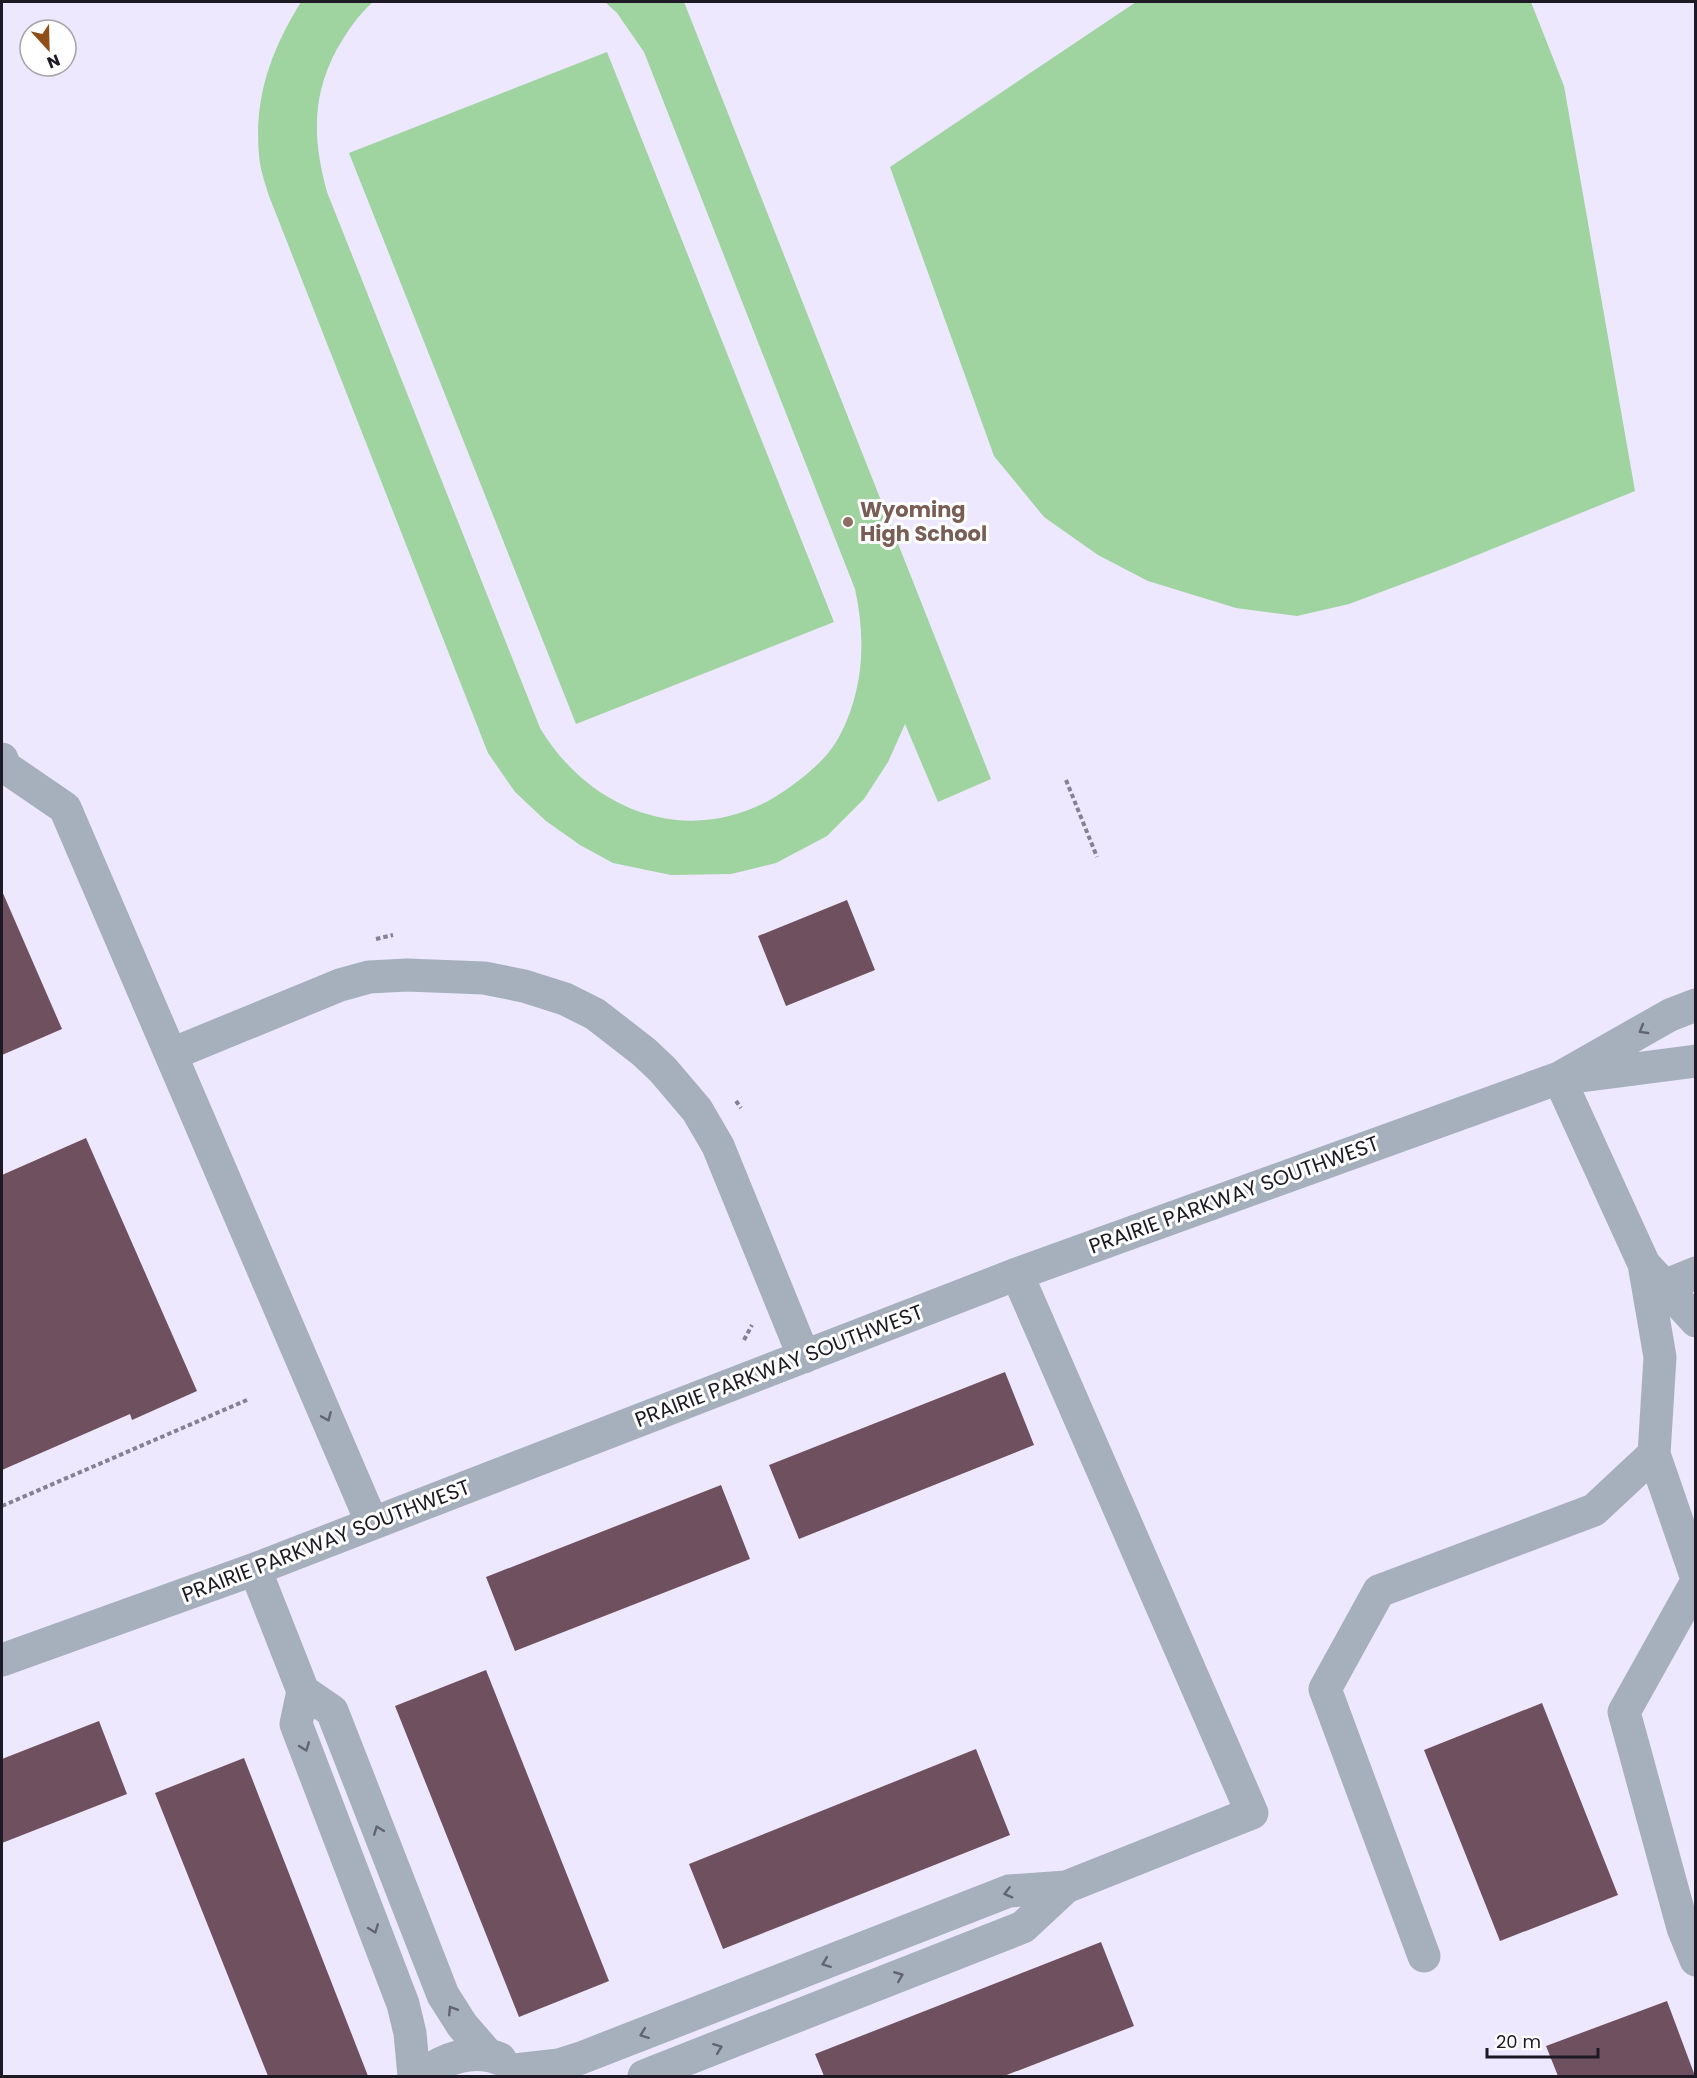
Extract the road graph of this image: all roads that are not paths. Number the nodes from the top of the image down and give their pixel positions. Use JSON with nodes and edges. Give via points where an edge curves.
{"nodes":[{"id":1,"x":2,"y":759,"type":"edge"},
{"id":2,"x":1695,"y":1005,"type":"edge"},
{"id":3,"x":172,"y":1054,"type":"junction"},
{"id":4,"x":1695,"y":1061,"type":"edge"},
{"id":5,"x":1559,"y":1078,"type":"junction"},
{"id":6,"x":1695,"y":1273,"type":"edge"},
{"id":7,"x":1017,"y":1274,"type":"junction"},
{"id":8,"x":1654,"y":1275,"type":"junction"},
{"id":9,"x":1695,"y":1321,"type":"edge"},
{"id":10,"x":804,"y":1357,"type":"junction"},
{"id":11,"x":1654,"y":1454,"type":"junction"},
{"id":12,"x":372,"y":1523,"type":"junction"},
{"id":13,"x":255,"y":1569,"type":"junction"},
{"id":14,"x":1695,"y":1576,"type":"edge"},
{"id":15,"x":1695,"y":1583,"type":"edge"},
{"id":16,"x":2,"y":1660,"type":"edge"},
{"id":17,"x":303,"y":1691,"type":"junction"},
{"id":18,"x":1066,"y":1887,"type":"junction"},
{"id":19,"x":1424,"y":1956,"type":"dead end"},
{"id":20,"x":1695,"y":1960,"type":"edge"},
{"id":21,"x":508,"y":2067,"type":"edge"},
{"id":22,"x":414,"y":2076,"type":"edge"},
{"id":23,"x":422,"y":2076,"type":"edge"},
{"id":24,"x":644,"y":2076,"type":"edge"}],
"edges":[{"from":1,"to":3,"type":"street","via":[[5,767],[65,808]]},
{"from":2,"to":5,"type":"street","name":"PRAIRIE PARKWAY SOUTHWEST","one_way":true,"via":[[1670,1015]]},
{"from":3,"to":10,"type":"street","via":[[340,984],[369,977],[484,978],[565,999],[595,1014],[644,1052],[697,1110],[718,1146]]},
{"from":3,"to":12,"type":"street","one_way":true},
{"from":4,"to":5,"type":"street","name":"PRAIRIE PARKWAY SOUTHWEST"},
{"from":5,"to":7,"type":"street","name":"PRAIRIE PARKWAY SOUTHWEST"},
{"from":5,"to":8,"type":"street"},
{"from":6,"to":8,"type":"street"},
{"from":7,"to":10,"type":"street","name":"PRAIRIE PARKWAY SOUTHWEST"},
{"from":7,"to":18,"type":"street","via":[[1252,1813]]},
{"from":8,"to":9,"type":"street"},
{"from":8,"to":11,"type":"street","via":[[1660,1357]]},
{"from":10,"to":12,"type":"street","name":"PRAIRIE PARKWAY SOUTHWEST"},
{"from":11,"to":14,"type":"street"},
{"from":11,"to":19,"type":"street","via":[[1594,1510],[1379,1591],[1325,1689]]},
{"from":12,"to":13,"type":"street","name":"PRAIRIE PARKWAY SOUTHWEST"},
{"from":13,"to":16,"type":"street","name":"PRAIRIE PARKWAY SOUTHWEST"},
{"from":13,"to":17,"type":"street"},
{"from":15,"to":20,"type":"street","via":[[1624,1712]]},
{"from":21,"to":17,"type":"street","one_way":true,"via":[[466,2031],[443,1995],[332,1711]]},
{"from":17,"to":22,"type":"street","one_way":true,"via":[[296,1724],[403,2004]]},
{"from":18,"to":21,"type":"street","one_way":true,"via":[[1009,1892],[595,2054],[570,2062]]},
{"from":24,"to":18,"type":"street","one_way":true,"via":[[1023,1927]]},
{"from":21,"to":23,"type":"street","via":[[468,2055],[446,2060]]}]}
